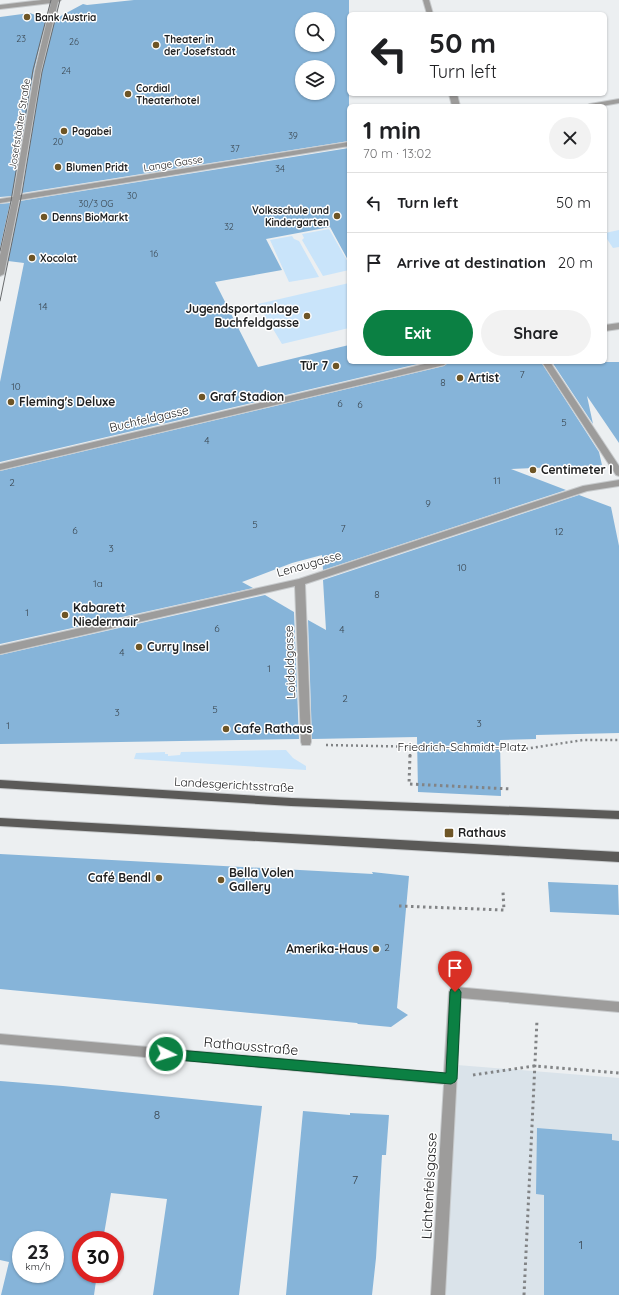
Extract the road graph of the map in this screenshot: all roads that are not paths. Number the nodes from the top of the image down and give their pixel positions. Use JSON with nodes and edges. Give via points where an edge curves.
{"nodes":[{"id":1,"x":55,"y":0,"type":"edge"},
{"id":2,"x":58,"y":0,"type":"edge"},
{"id":3,"x":426,"y":0,"type":"edge"},
{"id":4,"x":0,"y":7,"type":"edge"},
{"id":5,"x":429,"y":12,"type":"edge"},
{"id":6,"x":619,"y":102,"type":"edge"},
{"id":7,"x":604,"y":104,"type":"edge"},
{"id":8,"x":347,"y":144,"type":"edge"},
{"id":9,"x":16,"y":198,"type":"junction"},
{"id":10,"x":0,"y":201,"type":"edge"},
{"id":11,"x":0,"y":274,"type":"edge"},
{"id":12,"x":619,"y":326,"type":"edge"},
{"id":13,"x":607,"y":328,"type":"edge"},
{"id":14,"x":436,"y":364,"type":"edge"},
{"id":15,"x":547,"y":364,"type":"edge"},
{"id":16,"x":0,"y":467,"type":"edge"},
{"id":17,"x":619,"y":473,"type":"edge"},
{"id":18,"x":619,"y":483,"type":"edge"},
{"id":19,"x":300,"y":582,"type":"junction"},
{"id":20,"x":0,"y":650,"type":"edge"},
{"id":21,"x":306,"y":742,"type":"road end"},
{"id":22,"x":0,"y":784,"type":"edge"},
{"id":23,"x":619,"y":815,"type":"edge"},
{"id":24,"x":0,"y":822,"type":"edge"},
{"id":25,"x":619,"y":857,"type":"edge"},
{"id":26,"x":619,"y":1007,"type":"edge"},
{"id":27,"x":0,"y":1039,"type":"edge"},
{"id":28,"x":451,"y":1079,"type":"junction"},
{"id":29,"x":438,"y":1295,"type":"edge"}],
"edges":[{"from":1,"to":2,"type":"street"},
{"from":1,"to":4,"type":"street"},
{"from":1,"to":9,"type":"street","name":"Josefstädter Straße","via":[[38,71]]},
{"from":3,"to":5,"type":"street"},
{"from":6,"to":7,"type":"street"},
{"from":8,"to":9,"type":"street","name":"Lange Gasse"},
{"from":9,"to":10,"type":"street","name":"Lange Gasse"},
{"from":9,"to":11,"type":"street","name":"Josefstädter Straße"},
{"from":12,"to":13,"type":"street"},
{"from":14,"to":16,"type":"street","name":"Buchfeldgasse"},
{"from":15,"to":17,"type":"street"},
{"from":18,"to":19,"type":"street","name":"Lenaugasse","via":[[586,488]]},
{"from":19,"to":20,"type":"street","name":"Lenaugasse"},
{"from":19,"to":21,"type":"street","name":"Loidoldgasse"},
{"from":22,"to":23,"type":"main road","name":"Landesgerichtsstraße","via":[[291,802]]},
{"from":24,"to":25,"type":"main road"},
{"from":26,"to":28,"type":"street","via":[[455,992]]},
{"from":27,"to":28,"type":"street","name":"Rathausstraße"},
{"from":28,"to":29,"type":"street","name":"Lichtenfelsgasse"}]}
